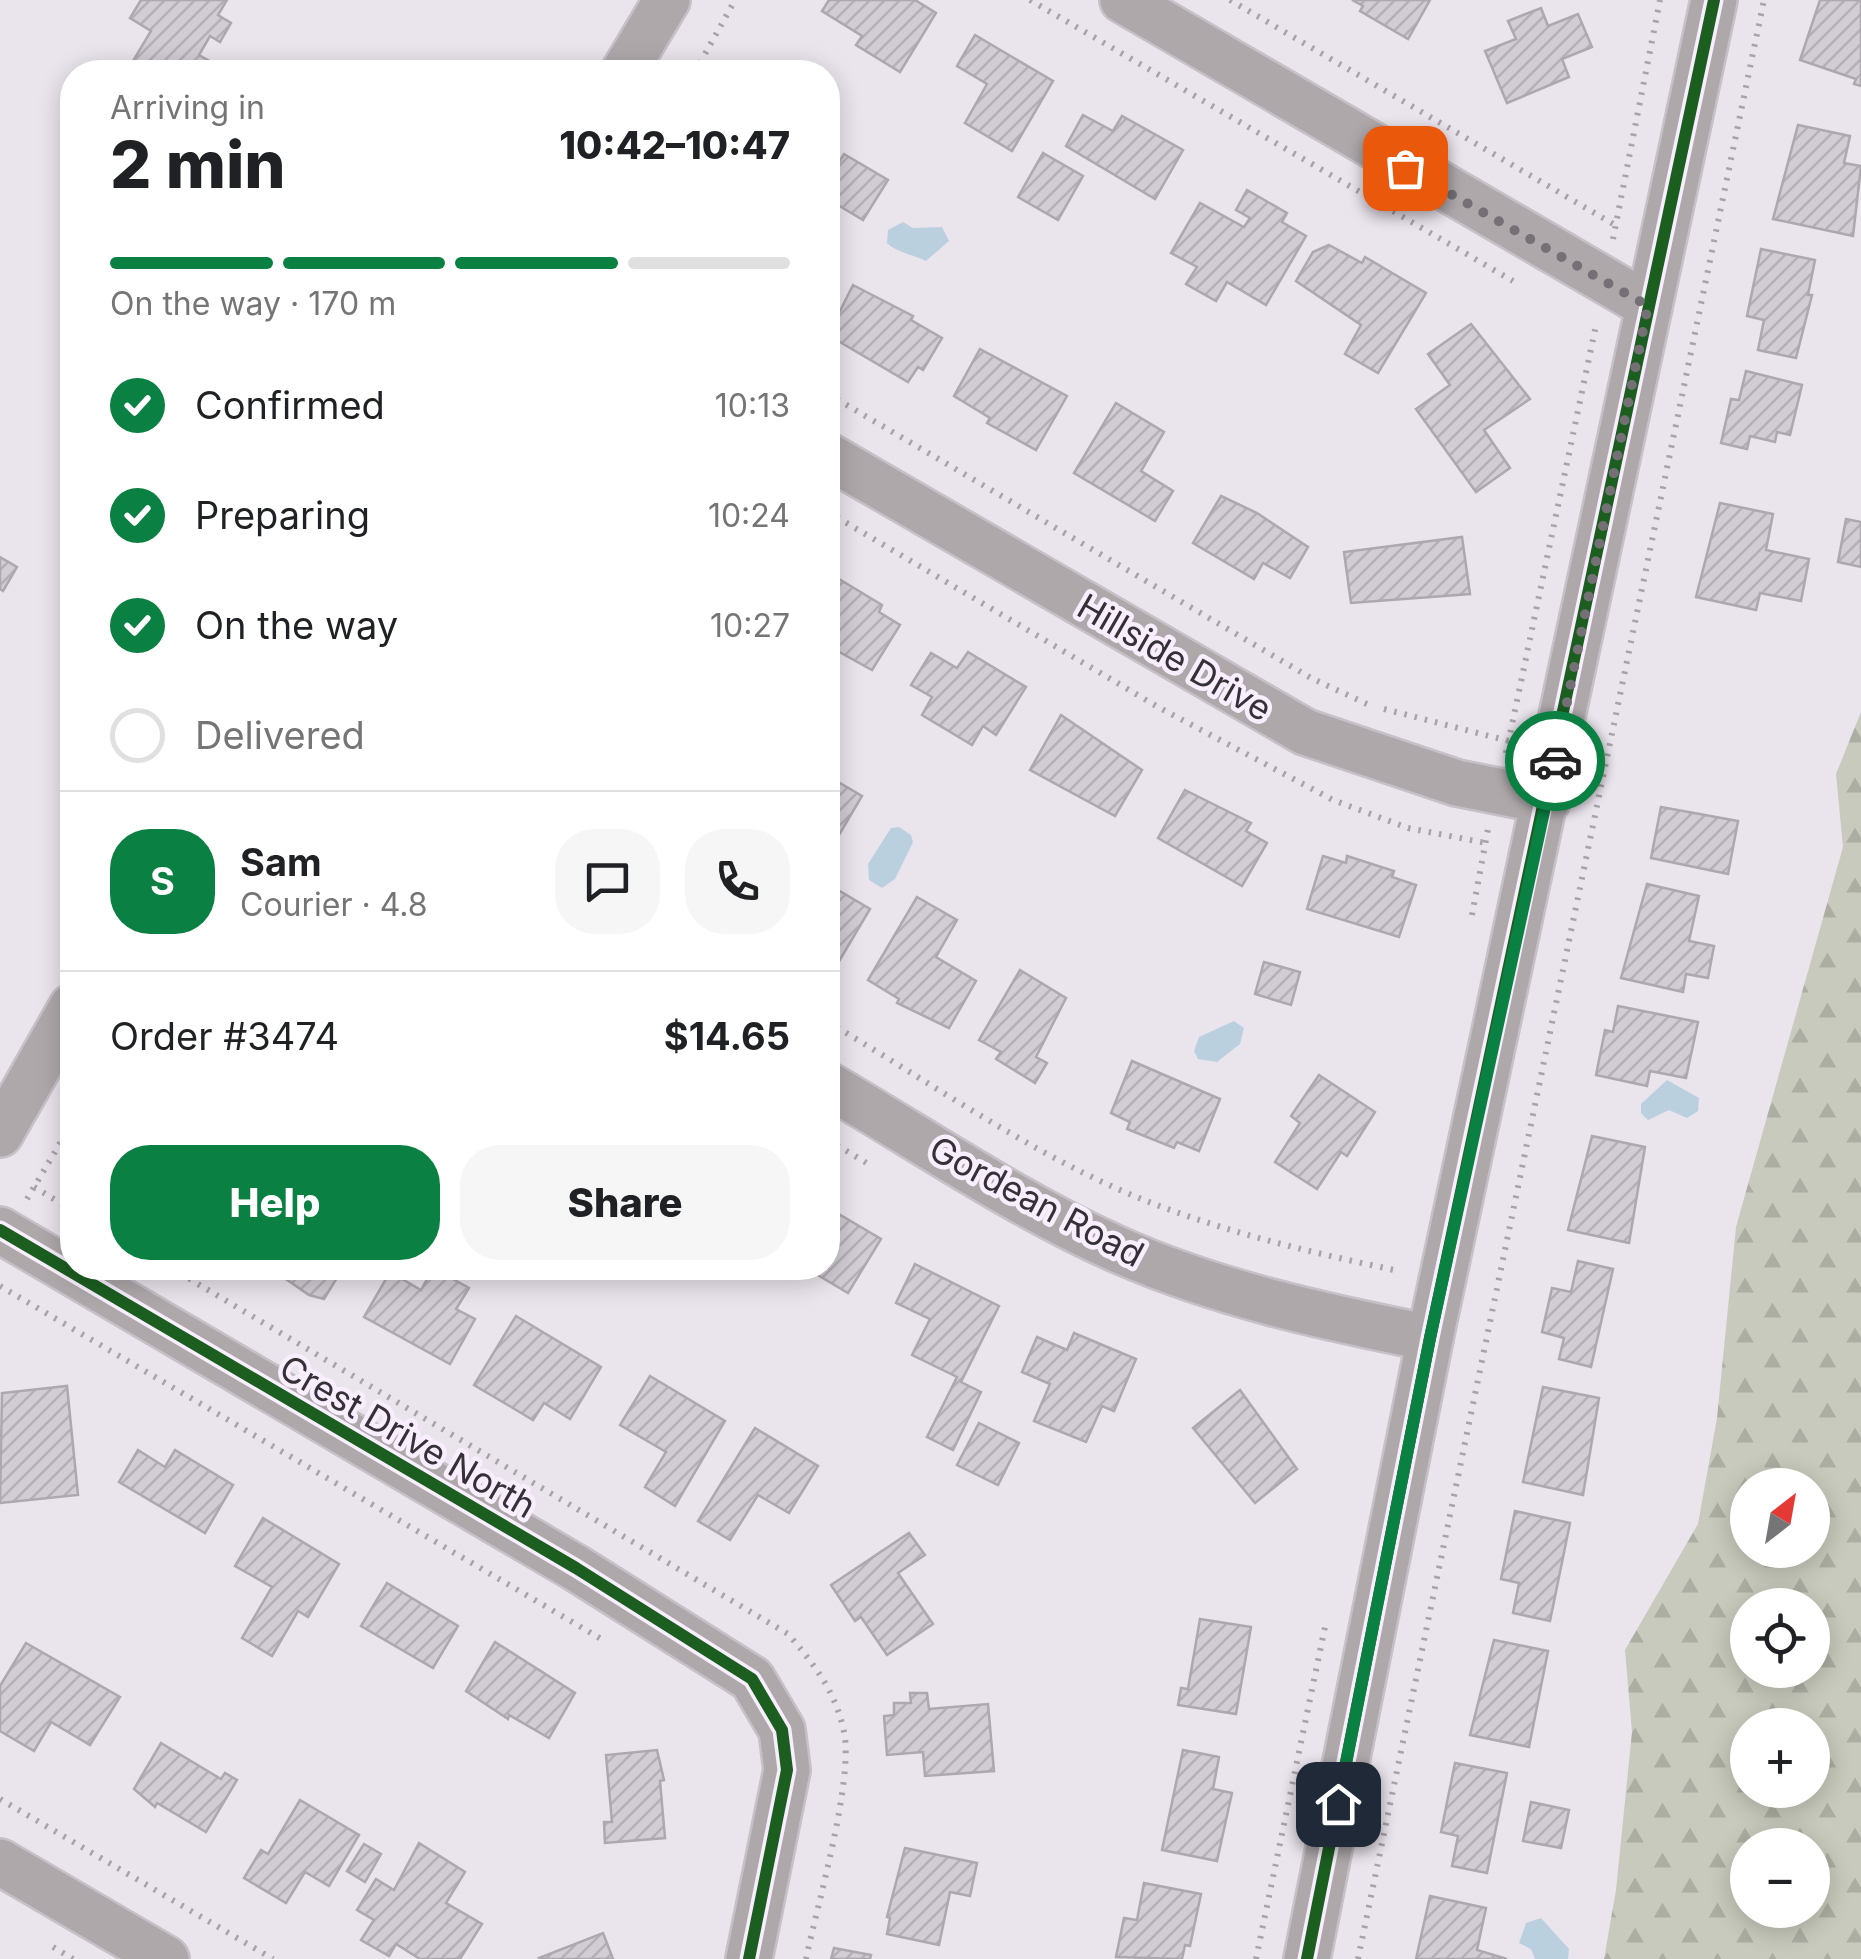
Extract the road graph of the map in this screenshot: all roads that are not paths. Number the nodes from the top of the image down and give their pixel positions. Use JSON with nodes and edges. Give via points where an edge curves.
{"nodes":[{"id":1,"x":667,"y":0,"type":"edge"},
{"id":2,"x":1123,"y":0,"type":"edge"},
{"id":3,"x":1714,"y":0,"type":"edge"},
{"id":4,"x":631,"y":60,"type":"edge"},
{"id":5,"x":1648,"y":306,"type":"junction"},
{"id":6,"x":840,"y":463,"type":"edge"},
{"id":7,"x":1547,"y":801,"type":"junction"},
{"id":8,"x":60,"y":1027,"type":"edge"},
{"id":9,"x":840,"y":1092,"type":"edge"},
{"id":10,"x":0,"y":1134,"type":"edge"},
{"id":11,"x":3,"y":1232,"type":"edge"},
{"id":12,"x":60,"y":1266,"type":"edge"},
{"id":13,"x":84,"y":1280,"type":"edge"},
{"id":14,"x":1430,"y":1338,"type":"junction"},
{"id":15,"x":0,"y":1862,"type":"edge"},
{"id":16,"x":166,"y":1959,"type":"edge"},
{"id":17,"x":749,"y":1959,"type":"edge"},
{"id":18,"x":1307,"y":1959,"type":"edge"}],
"edges":[{"from":1,"to":4,"type":"street"},
{"from":2,"to":5,"type":"street"},
{"from":3,"to":5,"type":"street"},
{"from":5,"to":7,"type":"street"},
{"from":6,"to":7,"type":"street","name":"Hillside Drive","via":[[1305,732],[1457,783]]},
{"from":7,"to":14,"type":"street"},
{"from":8,"to":10,"type":"street"},
{"from":9,"to":14,"type":"street","name":"Gordean Road","via":[[1121,1251],[1214,1286]]},
{"from":11,"to":12,"type":"street","name":"Crest Drive North"},
{"from":13,"to":17,"type":"street","name":"Crest Drive North","via":[[752,1679],[782,1730],[787,1770]]},
{"from":14,"to":18,"type":"street"},
{"from":15,"to":16,"type":"street"}]}
